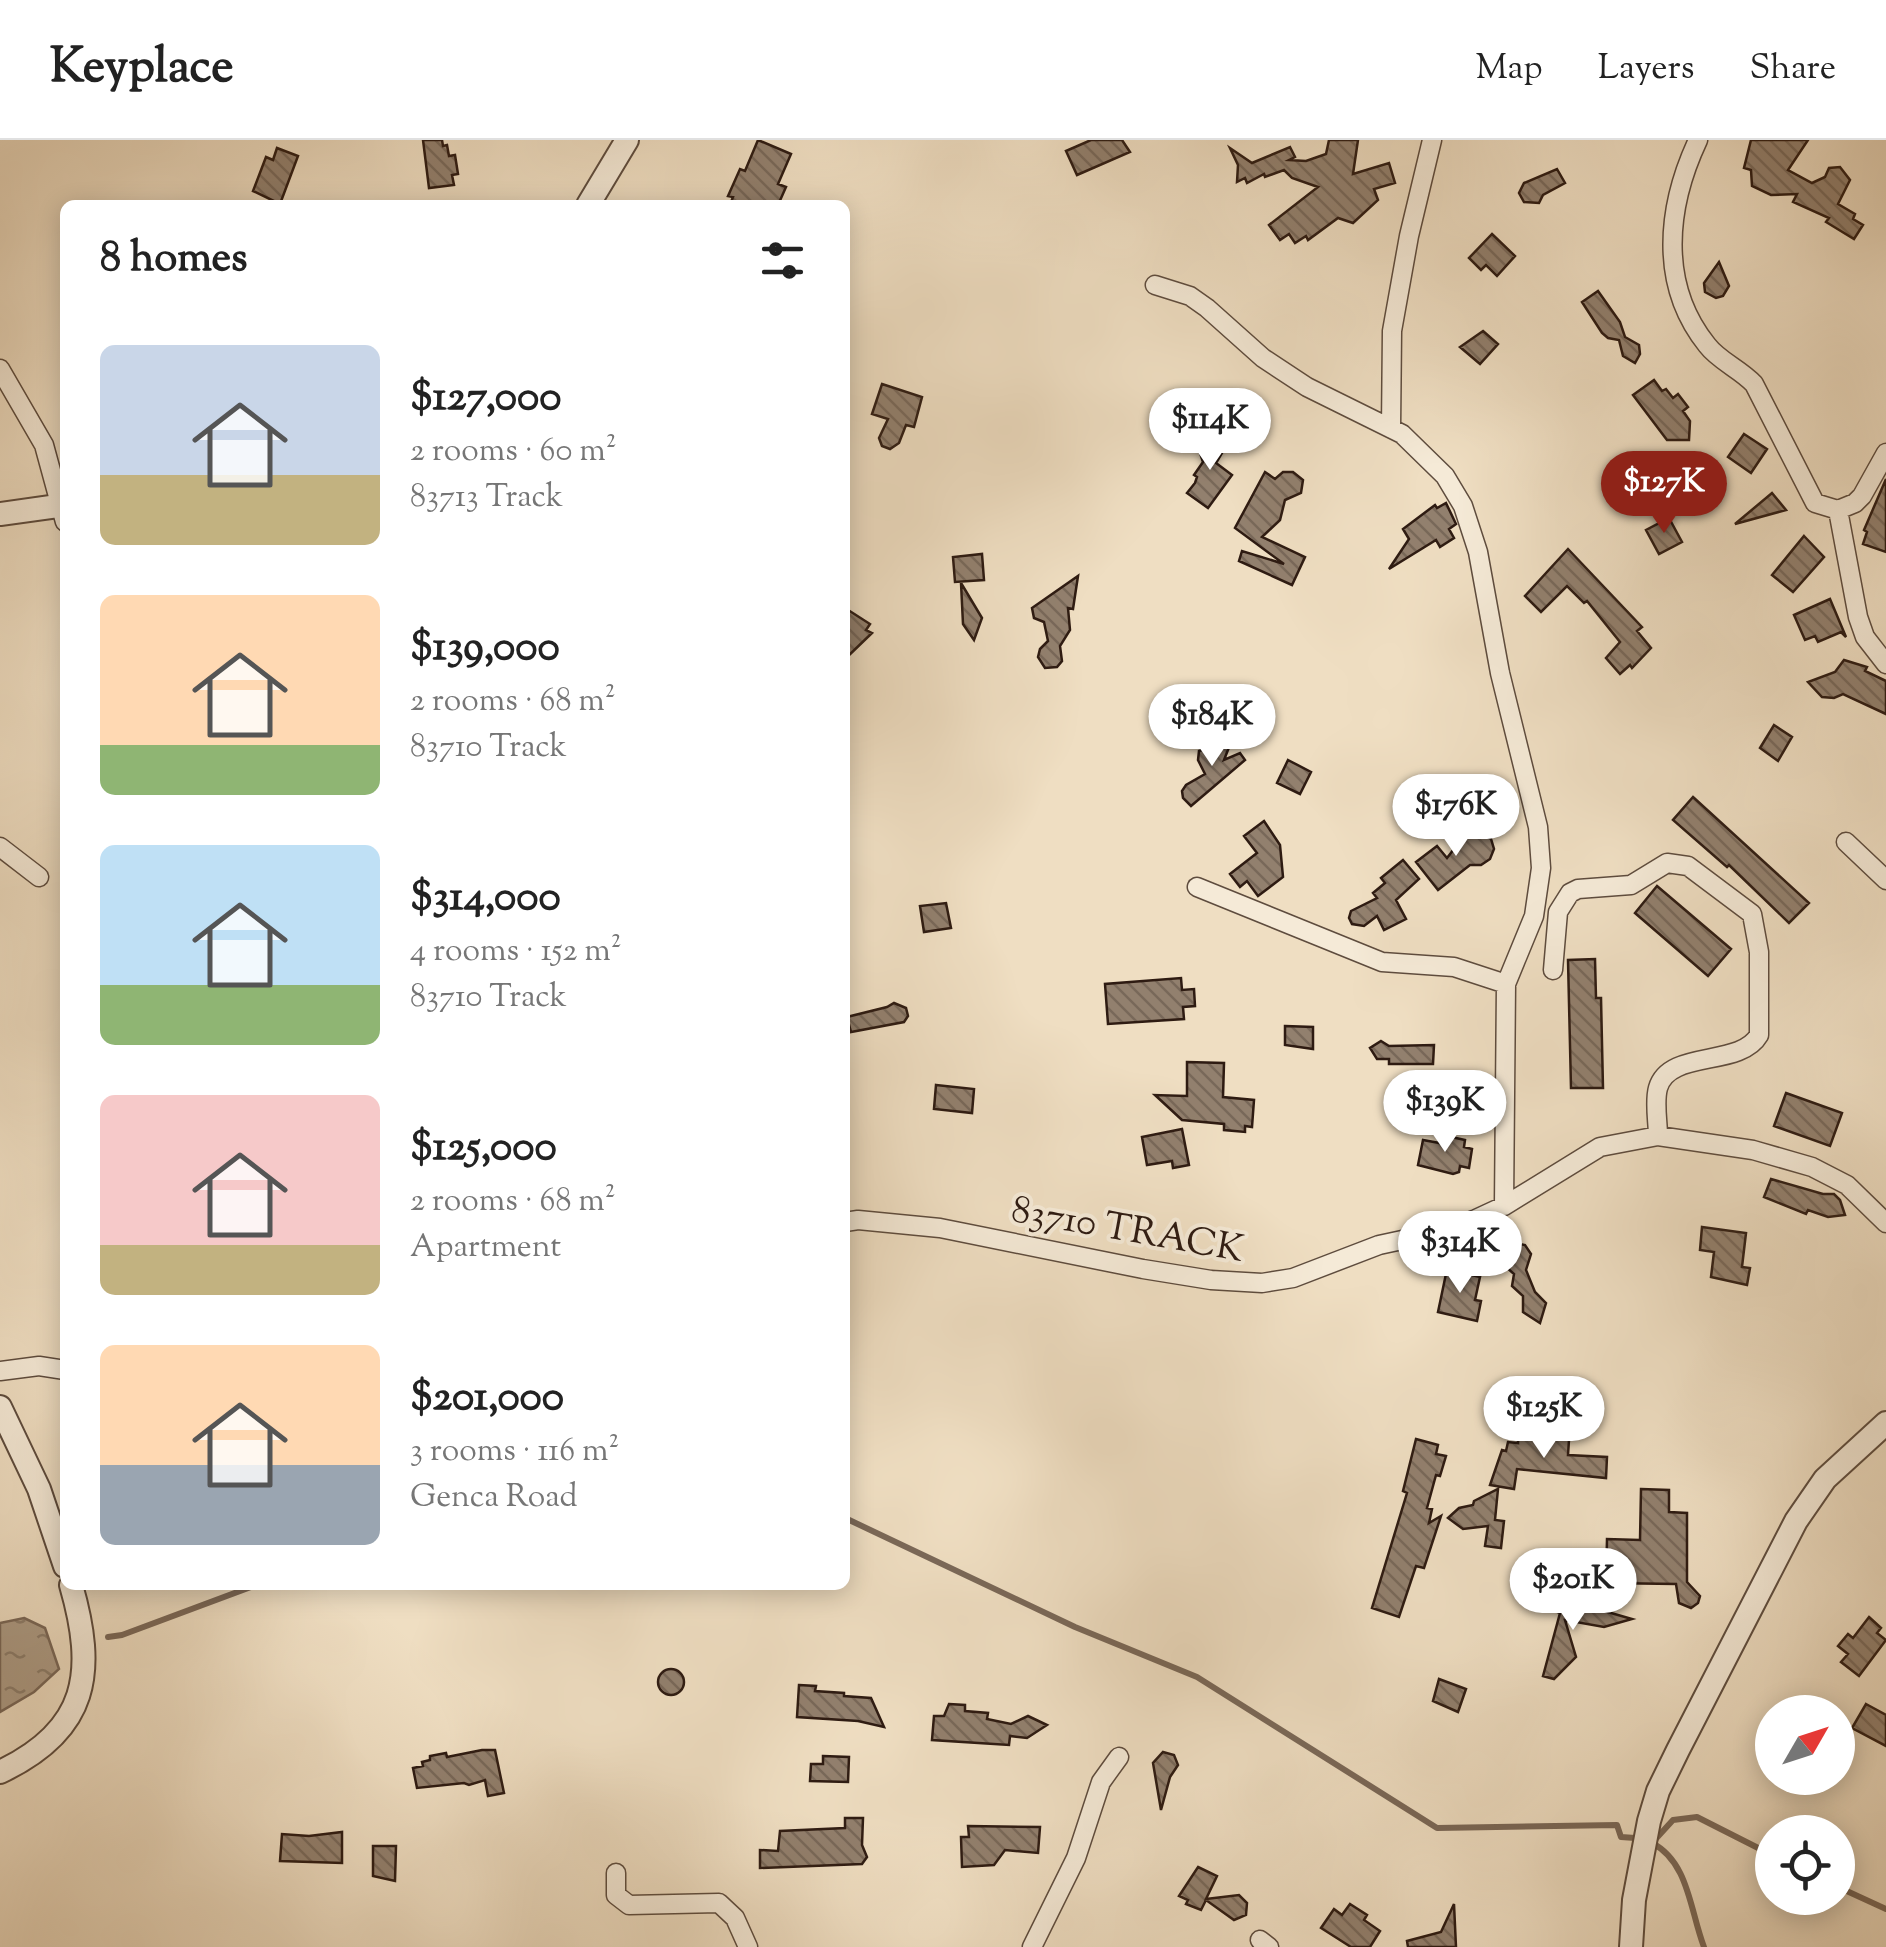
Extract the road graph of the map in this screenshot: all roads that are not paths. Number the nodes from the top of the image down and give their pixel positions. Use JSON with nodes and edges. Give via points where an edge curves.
{"nodes":[{"id":1,"x":627,"y":140,"type":"edge"},
{"id":2,"x":1432,"y":140,"type":"edge"},
{"id":3,"x":1698,"y":140,"type":"edge"},
{"id":4,"x":591,"y":200,"type":"edge"},
{"id":5,"x":1155,"y":285,"type":"dead end"},
{"id":6,"x":0,"y":369,"type":"edge"},
{"id":7,"x":1391,"y":428,"type":"junction"},
{"id":8,"x":1886,"y":453,"type":"edge"},
{"id":9,"x":60,"y":501,"type":"edge"},
{"id":10,"x":1838,"y":510,"type":"junction"},
{"id":11,"x":60,"y":511,"type":"edge"},
{"id":12,"x":0,"y":514,"type":"edge"},
{"id":13,"x":1886,"y":664,"type":"edge"},
{"id":14,"x":1846,"y":842,"type":"dead end"},
{"id":15,"x":0,"y":847,"type":"edge"},
{"id":16,"x":40,"y":877,"type":"dead end"},
{"id":17,"x":1886,"y":880,"type":"edge"},
{"id":18,"x":1197,"y":886,"type":"dead end"},
{"id":19,"x":1553,"y":970,"type":"dead end"},
{"id":20,"x":1506,"y":984,"type":"junction"},
{"id":21,"x":1658,"y":1136,"type":"junction"},
{"id":22,"x":1504,"y":1206,"type":"junction"},
{"id":23,"x":850,"y":1222,"type":"edge"},
{"id":24,"x":1886,"y":1223,"type":"edge"},
{"id":25,"x":60,"y":1369,"type":"edge"},
{"id":26,"x":0,"y":1371,"type":"edge"},
{"id":27,"x":0,"y":1407,"type":"edge"},
{"id":28,"x":1886,"y":1424,"type":"edge"},
{"id":29,"x":60,"y":1551,"type":"edge"},
{"id":30,"x":72,"y":1590,"type":"edge"},
{"id":31,"x":1119,"y":1756,"type":"dead end"},
{"id":32,"x":0,"y":1772,"type":"edge"},
{"id":33,"x":616,"y":1873,"type":"dead end"},
{"id":34,"x":748,"y":1947,"type":"edge"},
{"id":35,"x":1032,"y":1947,"type":"edge"},
{"id":36,"x":1632,"y":1947,"type":"edge"}],
"edges":[{"from":1,"to":4,"type":"street"},
{"from":2,"to":7,"type":"street","via":[[1392,331]]},
{"from":3,"to":10,"type":"street","via":[[1672,217],[1680,294],[1709,349],[1743,372],[1767,404],[1814,503]]},
{"from":5,"to":7,"type":"street","via":[[1190,296],[1278,368]]},
{"from":6,"to":9,"type":"street","via":[[44,445]]},
{"from":7,"to":20,"type":"street","via":[[1421,449],[1463,506],[1538,827],[1534,916]]},
{"from":8,"to":10,"type":"street","via":[[1862,496]]},
{"from":10,"to":13,"type":"street","via":[[1858,617]]},
{"from":11,"to":12,"type":"street"},
{"from":14,"to":17,"type":"street"},
{"from":15,"to":16,"type":"street"},
{"from":18,"to":20,"type":"street","via":[[1382,962],[1454,967]]},
{"from":19,"to":21,"type":"street","via":[[1558,912],[1570,893],[1631,885],[1666,863],[1688,866],[1752,914],[1760,1035],[1742,1052],[1679,1066],[1662,1081]]},
{"from":20,"to":22,"type":"street"},
{"from":21,"to":22,"type":"street","name":"83710 TRACK","via":[[1600,1147]]},
{"from":21,"to":24,"type":"street","name":"83710 TRACK","via":[[1753,1150],[1812,1167],[1848,1185]]},
{"from":22,"to":23,"type":"street","name":"83710 TRACK","via":[[1444,1231],[1262,1283],[1210,1280],[940,1228]]},
{"from":25,"to":26,"type":"street"},
{"from":27,"to":29,"type":"street"},
{"from":28,"to":36,"type":"street","via":[[1824,1479],[1796,1520],[1658,1791],[1634,1900]]},
{"from":30,"to":32,"type":"street","via":[[84,1634],[80,1693],[48,1743]]},
{"from":31,"to":35,"type":"street","via":[[1100,1782],[1076,1858]]},
{"from":33,"to":34,"type":"street","via":[[616,1895],[629,1906],[718,1903],[735,1918]]}]}
